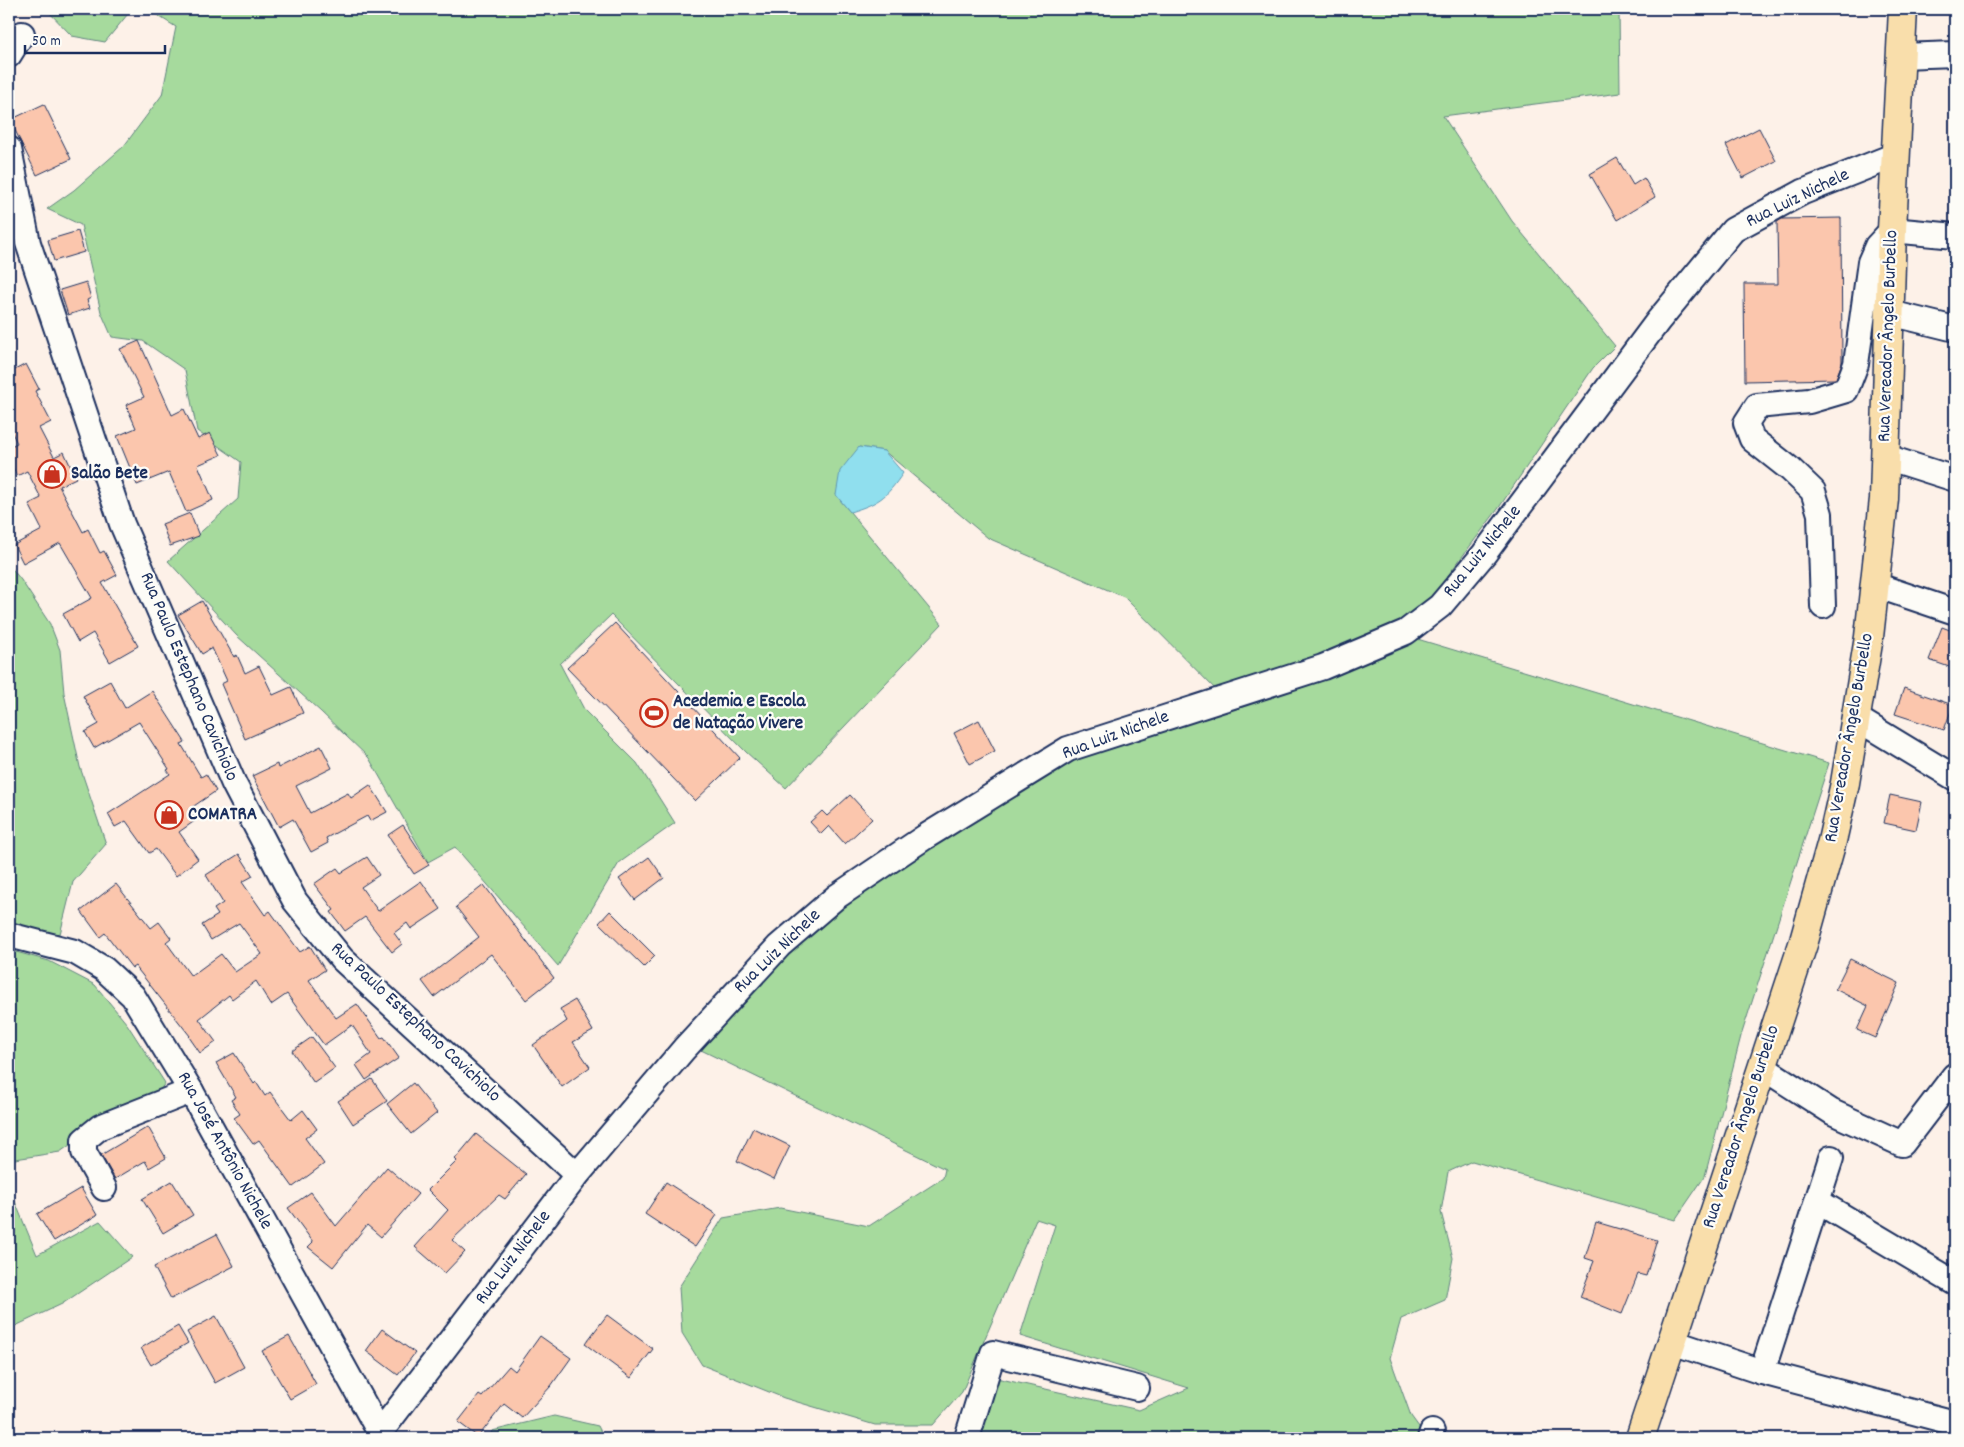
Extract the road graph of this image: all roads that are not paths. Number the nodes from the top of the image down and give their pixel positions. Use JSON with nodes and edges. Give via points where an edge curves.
{"nodes":[{"id":1,"x":1903,"y":9,"type":"edge"},
{"id":2,"x":22,"y":34,"type":"dead end"},
{"id":3,"x":1955,"y":54,"type":"edge"},
{"id":4,"x":9,"y":55,"type":"edge"},
{"id":5,"x":1901,"y":56,"type":"junction"},
{"id":6,"x":9,"y":149,"type":"edge"},
{"id":7,"x":1896,"y":155,"type":"junction"},
{"id":8,"x":1892,"y":230,"type":"junction"},
{"id":9,"x":1955,"y":236,"type":"edge"},
{"id":10,"x":1890,"y":313,"type":"junction"},
{"id":11,"x":1955,"y":329,"type":"edge"},
{"id":12,"x":1886,"y":457,"type":"junction"},
{"id":13,"x":1955,"y":479,"type":"edge"},
{"id":14,"x":1875,"y":585,"type":"junction"},
{"id":15,"x":1823,"y":606,"type":"dead end"},
{"id":16,"x":1955,"y":612,"type":"edge"},
{"id":17,"x":1856,"y":718,"type":"junction"},
{"id":18,"x":1955,"y":778,"type":"edge"},
{"id":19,"x":9,"y":935,"type":"edge"},
{"id":20,"x":1762,"y":1067,"type":"junction"},
{"id":21,"x":1955,"y":1076,"type":"edge"},
{"id":22,"x":191,"y":1091,"type":"junction"},
{"id":23,"x":1831,"y":1158,"type":"dead end"},
{"id":24,"x":577,"y":1175,"type":"junction"},
{"id":25,"x":104,"y":1188,"type":"dead end"},
{"id":26,"x":1818,"y":1201,"type":"junction"},
{"id":27,"x":1955,"y":1283,"type":"edge"},
{"id":28,"x":1672,"y":1342,"type":"junction"},
{"id":29,"x":1762,"y":1372,"type":"junction"},
{"id":30,"x":1137,"y":1388,"type":"dead end"},
{"id":31,"x":1955,"y":1423,"type":"edge"},
{"id":32,"x":378,"y":1436,"type":"edge"},
{"id":33,"x":967,"y":1438,"type":"edge"},
{"id":34,"x":1640,"y":1438,"type":"edge"}],
"edges":[{"from":1,"to":5,"type":"main road","name":"Rua Vereador Ângelo Burbello"},
{"from":2,"to":4,"type":"street"},
{"from":3,"to":5,"type":"street"},
{"from":5,"to":7,"type":"main road","name":"Rua Vereador Ângelo Burbello"},
{"from":6,"to":24,"type":"street","name":"Rua Paulo Estephano Cavichiolo","via":[[28,244],[122,524],[234,784],[295,900],[342,959]]},
{"from":7,"to":8,"type":"main road","name":"Rua Vereador Ângelo Burbello"},
{"from":7,"to":24,"type":"street","name":"Rua Luiz Nichele","via":[[1803,192],[1734,230],[1658,321],[1489,547],[1440,606],[1406,632],[1323,667],[1068,749],[925,837],[836,897],[780,946],[684,1049]]},
{"from":8,"to":9,"type":"street"},
{"from":8,"to":10,"type":"main road","name":"Rua Vereador Ângelo Burbello"},
{"from":8,"to":15,"type":"street","via":[[1877,246],[1870,262],[1856,364],[1846,390],[1809,401],[1757,406],[1746,423],[1752,439],[1813,491],[1820,514]]},
{"from":10,"to":11,"type":"street"},
{"from":10,"to":12,"type":"main road","name":"Rua Vereador Ângelo Burbello"},
{"from":12,"to":13,"type":"street"},
{"from":12,"to":14,"type":"main road","name":"Rua Vereador Ângelo Burbello"},
{"from":14,"to":16,"type":"street"},
{"from":14,"to":17,"type":"main road","name":"Rua Vereador Ângelo Burbello"},
{"from":17,"to":18,"type":"street"},
{"from":17,"to":20,"type":"main road","name":"Rua Vereador Ângelo Burbello","via":[[1841,802],[1819,891]]},
{"from":19,"to":22,"type":"street","name":"Rua José Antônio Nichele","via":[[75,952],[104,969],[133,996]]},
{"from":20,"to":21,"type":"street","via":[[1832,1112],[1902,1144]]},
{"from":20,"to":28,"type":"main road","name":"Rua Vereador Ângelo Burbello"},
{"from":22,"to":25,"type":"street","via":[[100,1127],[84,1140],[84,1152]]},
{"from":22,"to":32,"type":"street","name":"Rua José Antônio Nichele"},
{"from":23,"to":26,"type":"street"},
{"from":24,"to":32,"type":"street","name":"Rua Luiz Nichele"},
{"from":26,"to":27,"type":"street"},
{"from":26,"to":29,"type":"street"},
{"from":28,"to":29,"type":"street"},
{"from":28,"to":34,"type":"main road","name":"Rua Vereador Ângelo Burbello"},
{"from":29,"to":31,"type":"street"},
{"from":30,"to":33,"type":"street","via":[[993,1353]]}]}
